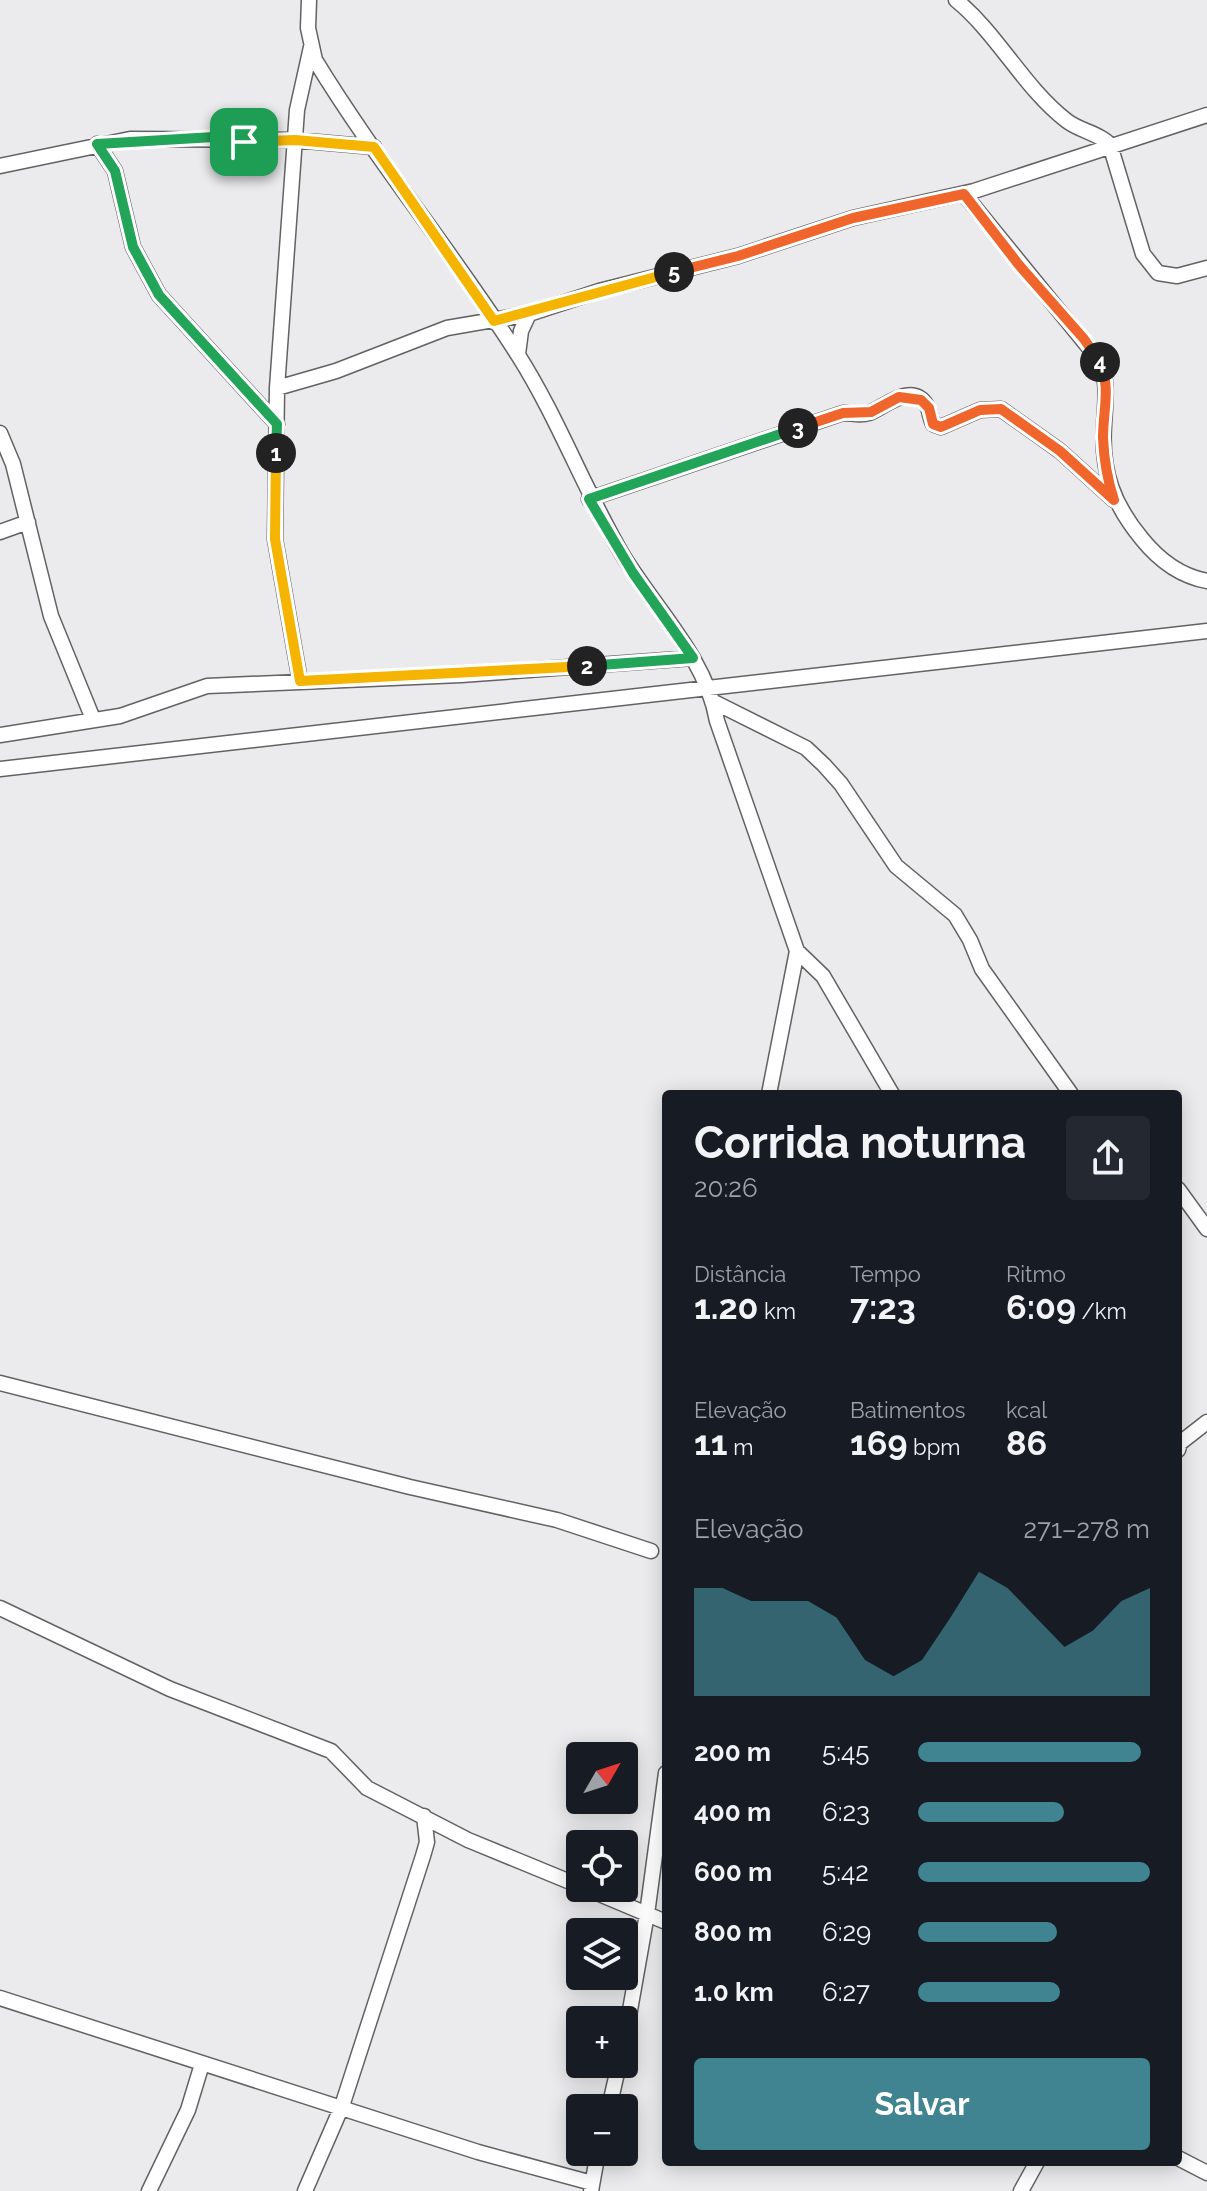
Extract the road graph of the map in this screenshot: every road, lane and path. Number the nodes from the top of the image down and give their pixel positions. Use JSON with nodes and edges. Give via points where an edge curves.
{"nodes":[{"id":1,"x":956,"y":0,"type":"edge"},
{"id":2,"x":306,"y":1,"type":"edge"},
{"id":3,"x":311,"y":46,"type":"junction"},
{"id":4,"x":1207,"y":115,"type":"edge"},
{"id":5,"x":295,"y":140,"type":"junction"},
{"id":6,"x":97,"y":144,"type":"junction"},
{"id":7,"x":1110,"y":145,"type":"junction"},
{"id":8,"x":374,"y":147,"type":"junction"},
{"id":9,"x":0,"y":166,"type":"edge"},
{"id":10,"x":964,"y":194,"type":"junction"},
{"id":11,"x":1207,"y":268,"type":"edge"},
{"id":12,"x":529,"y":314,"type":"junction"},
{"id":13,"x":494,"y":321,"type":"junction"},
{"id":14,"x":518,"y":354,"type":"junction"},
{"id":15,"x":277,"y":388,"type":"junction"},
{"id":16,"x":277,"y":424,"type":"junction"},
{"id":17,"x":0,"y":433,"type":"edge"},
{"id":18,"x":589,"y":499,"type":"junction"},
{"id":19,"x":1114,"y":500,"type":"junction"},
{"id":20,"x":28,"y":522,"type":"junction"},
{"id":21,"x":0,"y":532,"type":"edge"},
{"id":22,"x":1207,"y":581,"type":"edge"},
{"id":23,"x":1207,"y":631,"type":"edge"},
{"id":24,"x":693,"y":658,"type":"junction"},
{"id":25,"x":300,"y":681,"type":"junction"},
{"id":26,"x":712,"y":696,"type":"junction"},
{"id":27,"x":93,"y":719,"type":"junction"},
{"id":28,"x":0,"y":735,"type":"edge"},
{"id":29,"x":0,"y":769,"type":"edge"},
{"id":30,"x":797,"y":951,"type":"junction"},
{"id":31,"x":770,"y":1090,"type":"edge"},
{"id":32,"x":890,"y":1090,"type":"edge"},
{"id":33,"x":1068,"y":1090,"type":"edge"},
{"id":34,"x":1182,"y":1195,"type":"edge"},
{"id":35,"x":1207,"y":1229,"type":"edge"},
{"id":36,"x":0,"y":1383,"type":"edge"},
{"id":37,"x":1207,"y":1422,"type":"edge"},
{"id":38,"x":1182,"y":1441,"type":"edge"},
{"id":39,"x":651,"y":1551,"type":"dead end"},
{"id":40,"x":0,"y":1608,"type":"edge"},
{"id":41,"x":662,"y":1803,"type":"edge"},
{"id":42,"x":424,"y":1816,"type":"junction"},
{"id":43,"x":566,"y":1880,"type":"edge"},
{"id":44,"x":619,"y":1902,"type":"edge"},
{"id":45,"x":647,"y":1914,"type":"junction"},
{"id":46,"x":662,"y":1920,"type":"edge"},
{"id":47,"x":0,"y":1998,"type":"edge"},
{"id":48,"x":631,"y":2006,"type":"edge"},
{"id":49,"x":202,"y":2064,"type":"junction"},
{"id":50,"x":342,"y":2106,"type":"junction"},
{"id":51,"x":1182,"y":2160,"type":"edge"},
{"id":52,"x":595,"y":2166,"type":"edge"},
{"id":53,"x":1035,"y":2166,"type":"edge"},
{"id":54,"x":1207,"y":2173,"type":"edge"},
{"id":55,"x":591,"y":2187,"type":"edge"},
{"id":56,"x":149,"y":2191,"type":"edge"},
{"id":57,"x":305,"y":2191,"type":"edge"},
{"id":58,"x":1021,"y":2191,"type":"edge"}],
"edges":[{"from":1,"to":7,"type":"street","via":[[1053,111]]},
{"from":2,"to":3,"type":"street"},
{"from":3,"to":5,"type":"street"},
{"from":3,"to":8,"type":"street","via":[[331,86]]},
{"from":4,"to":7,"type":"street"},
{"from":5,"to":6,"type":"street","via":[[214,137]]},
{"from":5,"to":8,"type":"street"},
{"from":5,"to":15,"type":"street"},
{"from":6,"to":9,"type":"street"},
{"from":6,"to":16,"type":"street","via":[[115,171],[133,247],[159,295]]},
{"from":7,"to":10,"type":"street"},
{"from":7,"to":11,"type":"street","via":[[1143,254],[1158,273],[1177,276]]},
{"from":8,"to":13,"type":"street"},
{"from":10,"to":12,"type":"street","via":[[853,218]]},
{"from":10,"to":19,"type":"street","via":[[1099,360],[1108,385],[1103,436],[1105,472]]},
{"from":12,"to":13,"type":"street"},
{"from":12,"to":14,"type":"street"},
{"from":13,"to":14,"type":"street"},
{"from":13,"to":15,"type":"street","via":[[447,328]]},
{"from":14,"to":18,"type":"street"},
{"from":15,"to":16,"type":"street"},
{"from":16,"to":25,"type":"street","via":[[275,539]]},
{"from":17,"to":20,"type":"street"},
{"from":18,"to":19,"type":"street","via":[[843,413],[871,412],[909,396],[921,400],[933,424],[941,427],[980,410],[1001,409],[1060,451]]},
{"from":18,"to":24,"type":"street"},
{"from":19,"to":22,"type":"street","via":[[1162,562]]},
{"from":20,"to":21,"type":"street"},
{"from":20,"to":27,"type":"street","via":[[51,616]]},
{"from":23,"to":26,"type":"street"},
{"from":24,"to":25,"type":"street"},
{"from":24,"to":26,"type":"street"},
{"from":25,"to":27,"type":"street","via":[[207,686],[144,710]]},
{"from":26,"to":29,"type":"street"},
{"from":26,"to":30,"type":"street"},
{"from":26,"to":33,"type":"street","via":[[806,748],[833,774],[896,866],[955,915],[982,969]]},
{"from":27,"to":28,"type":"street"},
{"from":30,"to":31,"type":"street"},
{"from":30,"to":32,"type":"street","via":[[823,976]]},
{"from":34,"to":35,"type":"street"},
{"from":36,"to":39,"type":"street","via":[[557,1520]]},
{"from":37,"to":38,"type":"street"},
{"from":40,"to":42,"type":"street","via":[[184,1695],[331,1751],[367,1788]]},
{"from":41,"to":45,"type":"street"},
{"from":42,"to":43,"type":"street"},
{"from":42,"to":50,"type":"street","via":[[427,1842]]},
{"from":44,"to":45,"type":"street"},
{"from":45,"to":46,"type":"street"},
{"from":45,"to":48,"type":"street"},
{"from":47,"to":49,"type":"street"},
{"from":49,"to":50,"type":"street"},
{"from":49,"to":56,"type":"street","via":[[188,2110]]},
{"from":50,"to":55,"type":"street"},
{"from":50,"to":57,"type":"street"},
{"from":51,"to":54,"type":"street"},
{"from":52,"to":55,"type":"street"},
{"from":53,"to":58,"type":"street"}]}
